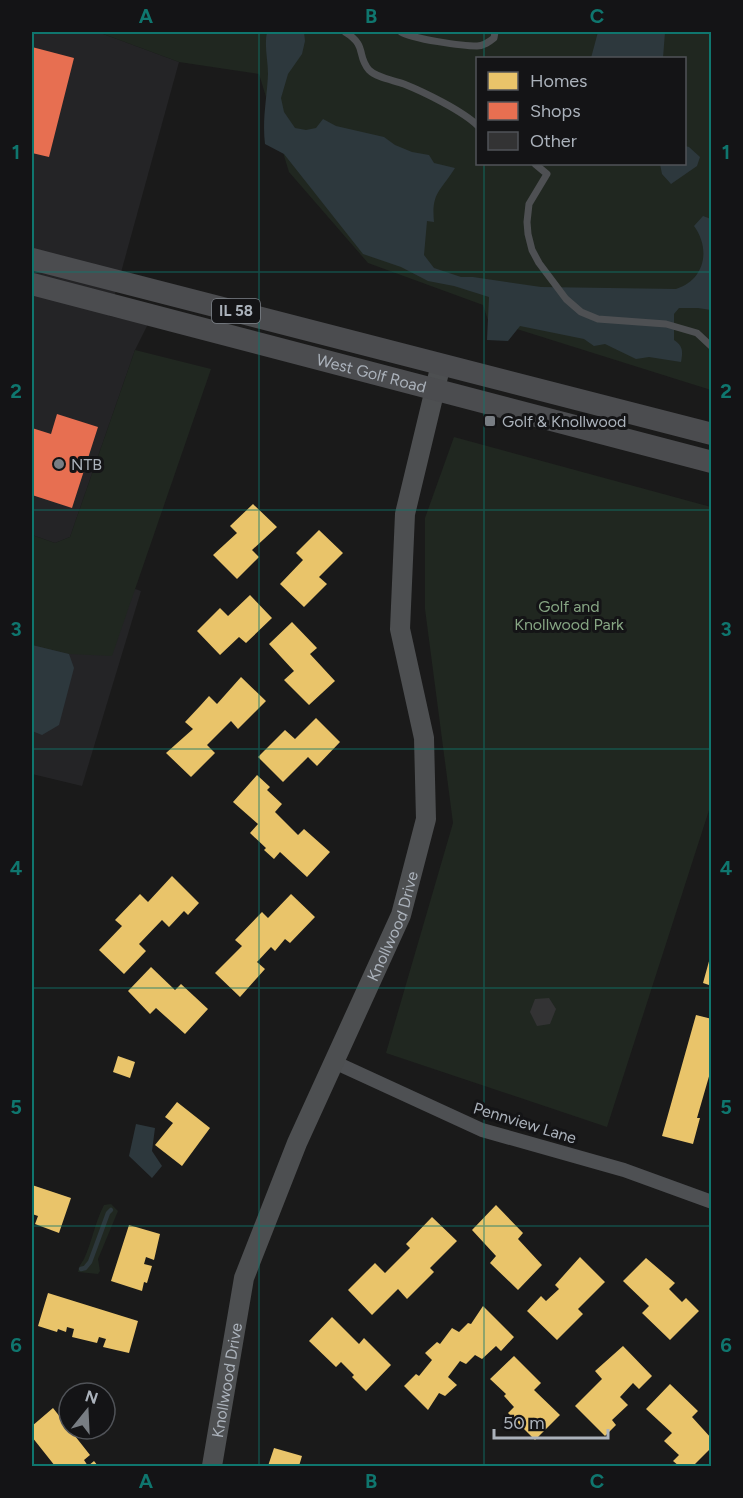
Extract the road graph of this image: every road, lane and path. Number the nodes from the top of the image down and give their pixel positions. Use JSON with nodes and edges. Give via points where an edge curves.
{"nodes":[{"id":1,"x":345,"y":32,"type":"edge"},
{"id":2,"x":401,"y":32,"type":"edge"},
{"id":3,"x":495,"y":32,"type":"edge"},
{"id":4,"x":476,"y":125,"type":"edge"},
{"id":5,"x":536,"y":165,"type":"edge"},
{"id":6,"x":32,"y":259,"type":"edge"},
{"id":7,"x":32,"y":284,"type":"edge"},
{"id":8,"x":711,"y":347,"type":"edge"},
{"id":9,"x":441,"y":364,"type":"junction"},
{"id":10,"x":434,"y":390,"type":"junction"},
{"id":11,"x":711,"y":434,"type":"edge"},
{"id":12,"x":711,"y":462,"type":"edge"},
{"id":13,"x":334,"y":1062,"type":"junction"},
{"id":14,"x":711,"y":1202,"type":"edge"},
{"id":15,"x":212,"y":1467,"type":"edge"}],
"edges":[{"from":1,"to":4,"type":"lane","via":[[359,42],[363,60],[373,73],[406,85],[465,115]]},
{"from":2,"to":3,"type":"lane","via":[[479,46],[494,38]]},
{"from":5,"to":8,"type":"lane","via":[[547,174],[529,204],[527,222],[532,250],[557,288],[581,312],[598,320],[651,322],[697,333]]},
{"from":6,"to":9,"type":"main road","name":"West Golf Road","number":"IL 58"},
{"from":7,"to":10,"type":"main road","name":"West Golf Road","number":"IL 58"},
{"from":9,"to":10,"type":"street","name":"Knollwood Drive"},
{"from":9,"to":11,"type":"main road","name":"West Golf Road","number":"IL 58"},
{"from":10,"to":12,"type":"main road","name":"West Golf Road","number":"IL 58"},
{"from":10,"to":13,"type":"street","name":"Knollwood Drive","via":[[405,514],[400,629],[424,738],[426,819],[401,915]]},
{"from":13,"to":14,"type":"street","name":"Pennview Lane","via":[[482,1130],[624,1170]]},
{"from":13,"to":15,"type":"street","name":"Knollwood Drive","via":[[244,1278]]}]}
